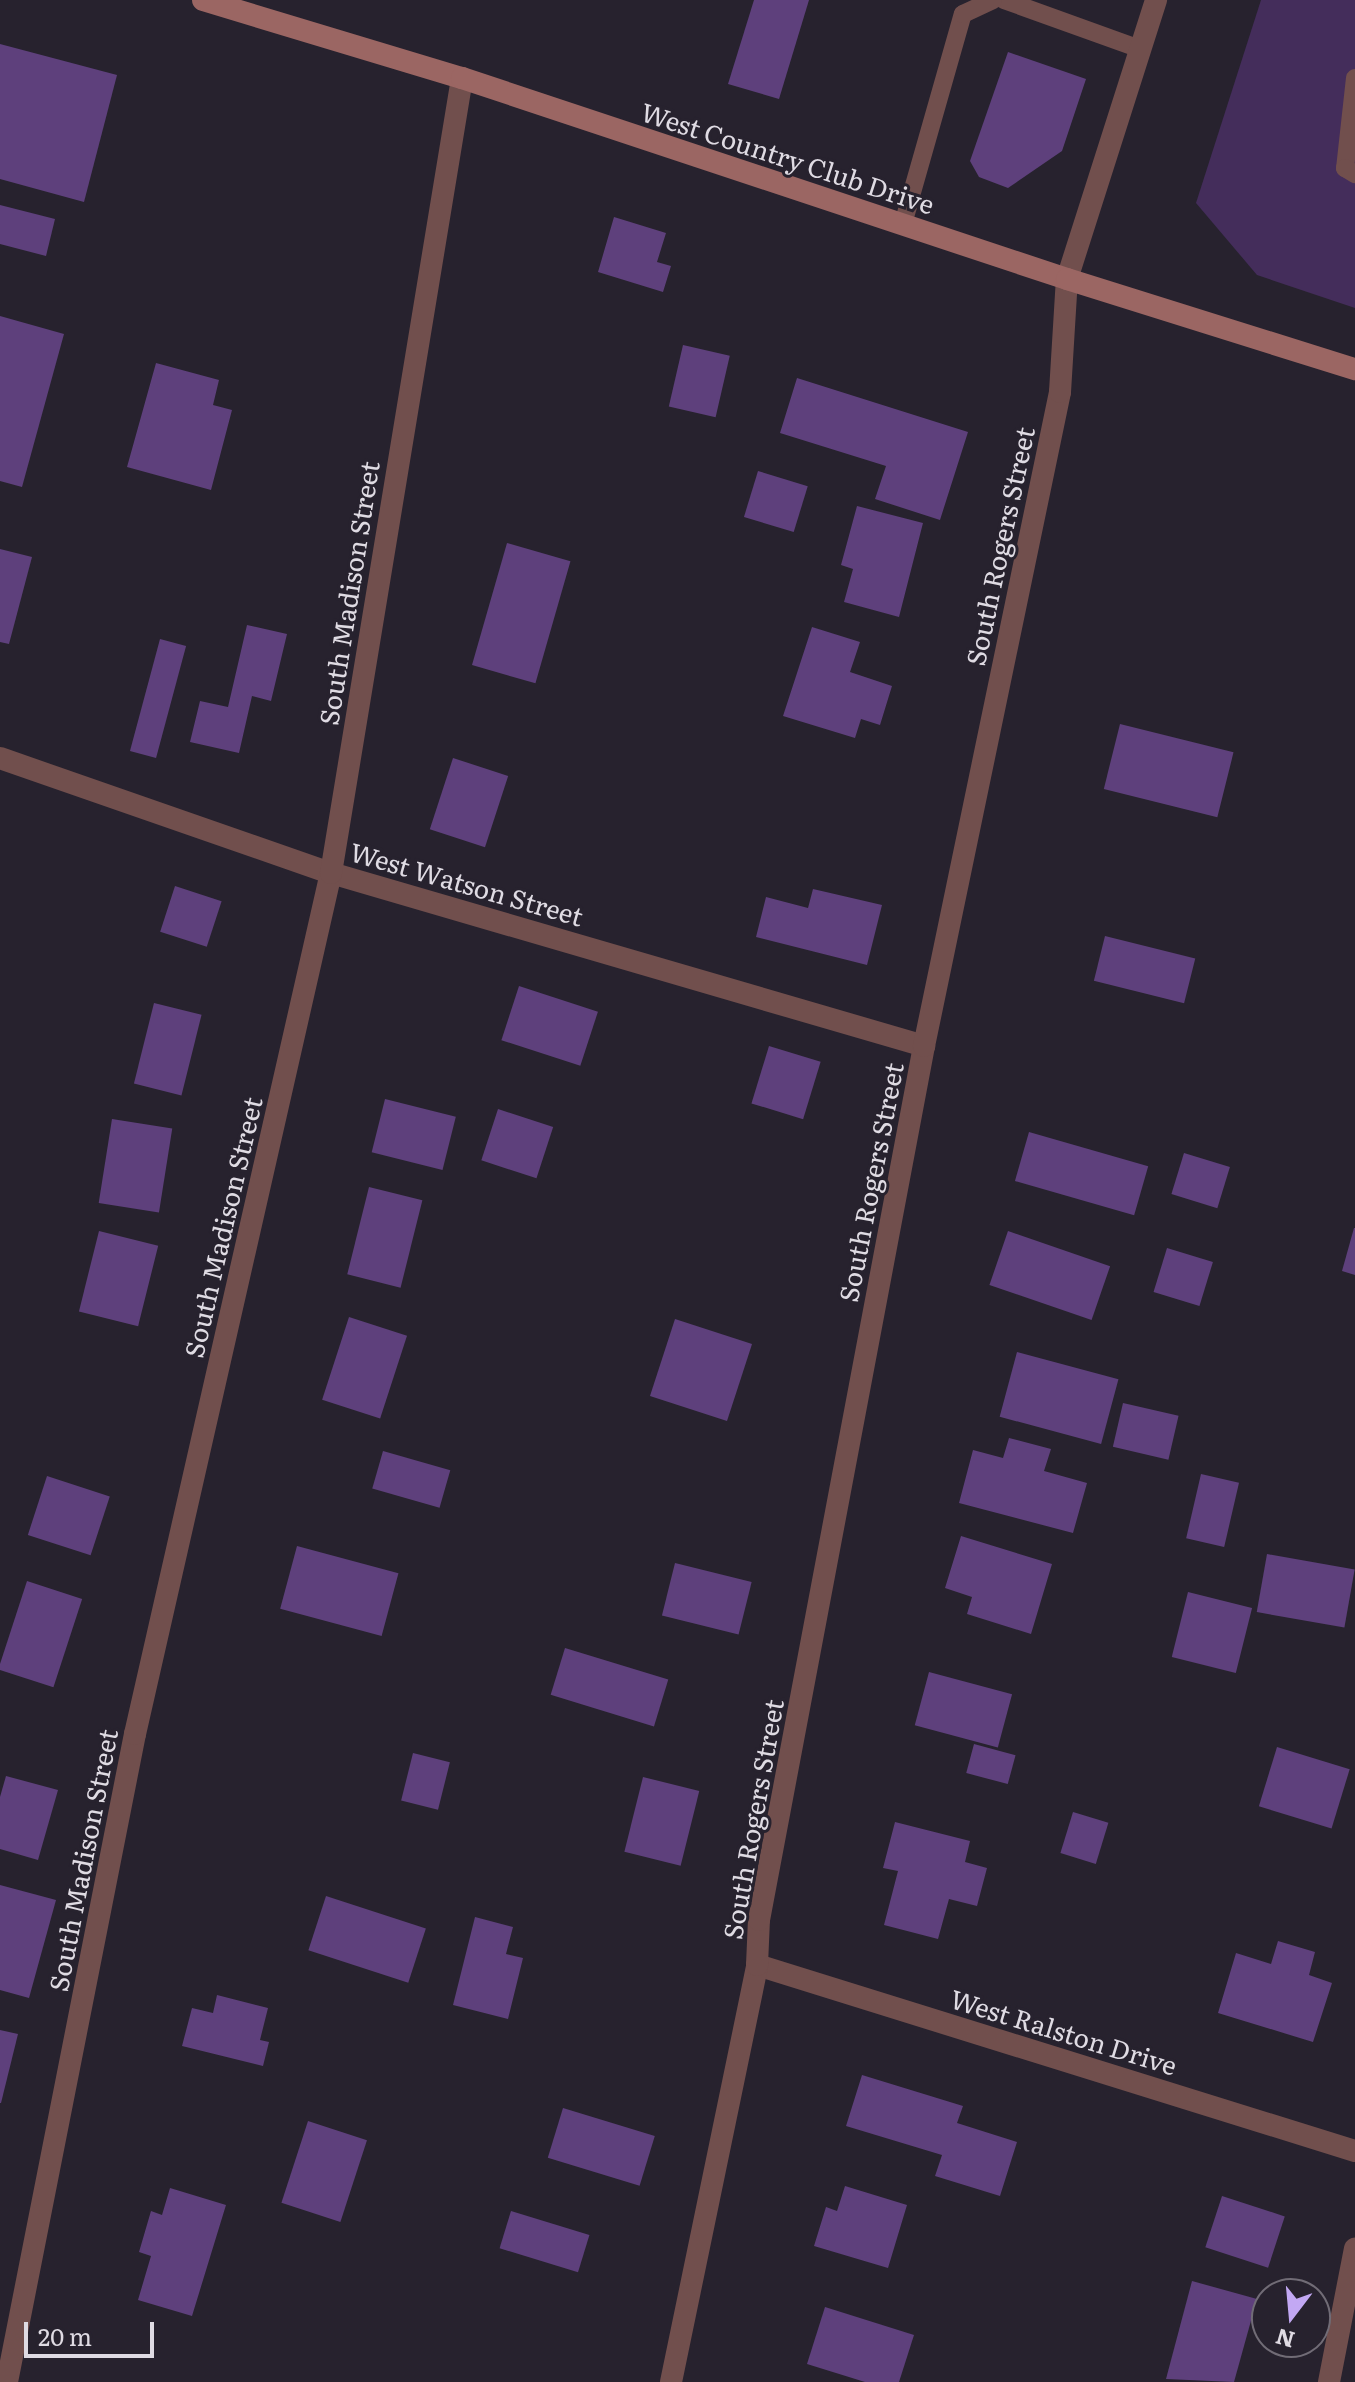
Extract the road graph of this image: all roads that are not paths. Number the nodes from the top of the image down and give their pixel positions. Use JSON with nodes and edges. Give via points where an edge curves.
{"nodes":[{"id":1,"x":203,"y":0,"type":"edge"},
{"id":2,"x":993,"y":0,"type":"edge"},
{"id":3,"x":1004,"y":0,"type":"edge"},
{"id":4,"x":1156,"y":0,"type":"edge"},
{"id":5,"x":1140,"y":49,"type":"junction"},
{"id":6,"x":462,"y":78,"type":"junction"},
{"id":7,"x":1355,"y":78,"type":"edge"},
{"id":8,"x":1355,"y":174,"type":"edge"},
{"id":9,"x":903,"y":224,"type":"junction"},
{"id":10,"x":1067,"y":279,"type":"junction"},
{"id":11,"x":1355,"y":369,"type":"edge"},
{"id":12,"x":0,"y":758,"type":"edge"},
{"id":13,"x":331,"y":873,"type":"junction"},
{"id":14,"x":924,"y":1046,"type":"junction"},
{"id":15,"x":757,"y":1965,"type":"junction"},
{"id":16,"x":1355,"y":2151,"type":"edge"},
{"id":17,"x":1355,"y":2248,"type":"edge"},
{"id":18,"x":7,"y":2382,"type":"edge"},
{"id":19,"x":671,"y":2382,"type":"edge"},
{"id":20,"x":1329,"y":2382,"type":"edge"}],
"edges":[{"from":1,"to":6,"type":"main road","name":"West Country Club Drive"},
{"from":2,"to":9,"type":"lane","via":[[963,14]]},
{"from":3,"to":5,"type":"lane"},
{"from":4,"to":5,"type":"street","name":"South Rogers Street"},
{"from":5,"to":10,"type":"street","name":"South Rogers Street"},
{"from":6,"to":9,"type":"main road","name":"West Country Club Drive"},
{"from":6,"to":13,"type":"street","name":"South Madison Street"},
{"from":7,"to":8,"type":"lane","via":[[1345,168]]},
{"from":9,"to":10,"type":"main road","name":"West Country Club Drive"},
{"from":10,"to":11,"type":"main road","name":"West Country Club Drive"},
{"from":10,"to":14,"type":"street","name":"South Rogers Street","via":[[1060,392]]},
{"from":12,"to":13,"type":"street","name":"West Watson Street"},
{"from":13,"to":14,"type":"street","name":"West Watson Street"},
{"from":13,"to":18,"type":"street","name":"South Madison Street","via":[[135,1734]]},
{"from":14,"to":15,"type":"street","name":"South Rogers Street","via":[[759,1920]]},
{"from":15,"to":16,"type":"street","name":"West Ralston Drive"},
{"from":15,"to":19,"type":"street","name":"South Rogers Street"},
{"from":17,"to":20,"type":"street"}]}
